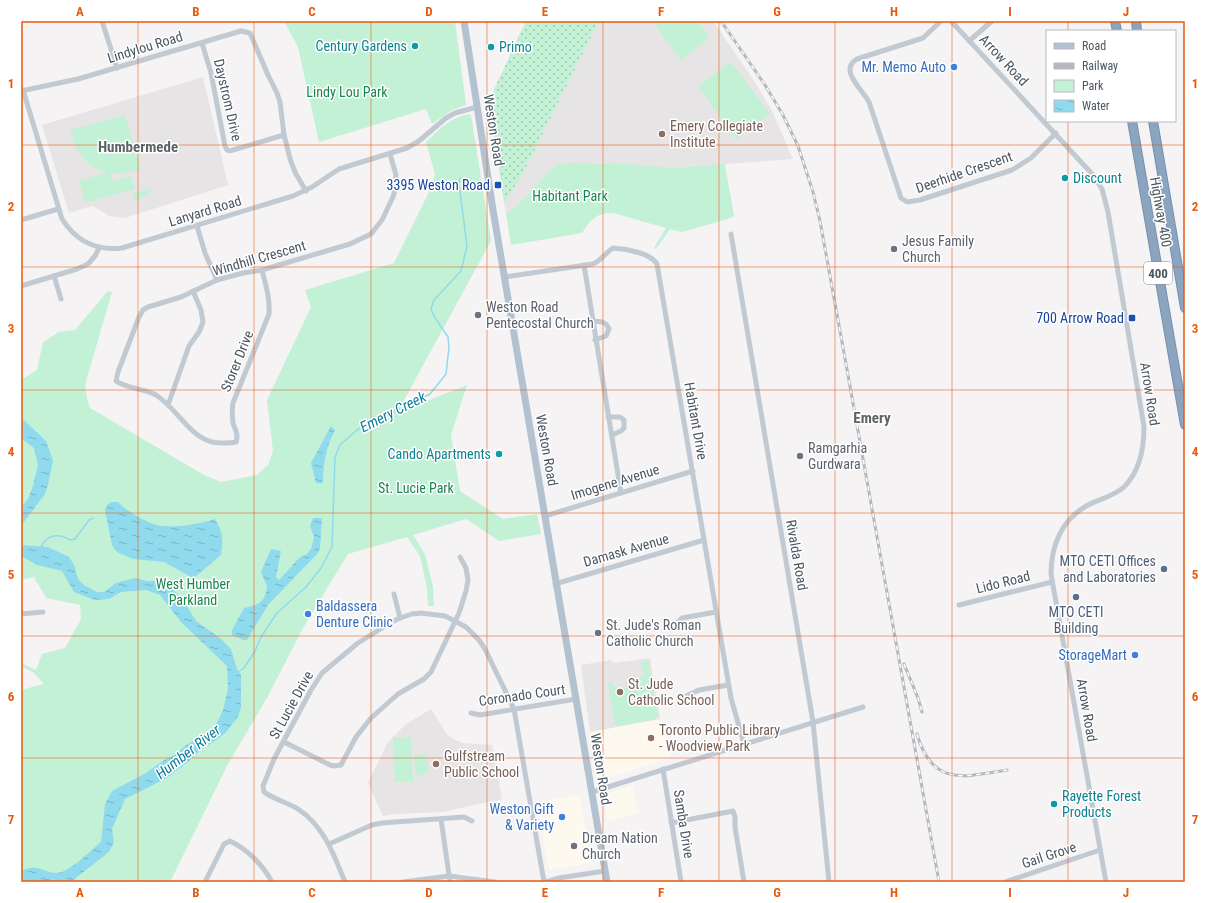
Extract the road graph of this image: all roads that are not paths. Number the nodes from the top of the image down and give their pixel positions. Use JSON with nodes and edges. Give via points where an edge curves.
{"nodes":[{"id":1,"x":102,"y":21,"type":"edge"},
{"id":2,"x":464,"y":21,"type":"edge"},
{"id":3,"x":941,"y":21,"type":"edge"},
{"id":4,"x":951,"y":21,"type":"edge"},
{"id":5,"x":992,"y":21,"type":"edge"},
{"id":6,"x":969,"y":41,"type":"junction"},
{"id":7,"x":202,"y":43,"type":"junction"},
{"id":8,"x":117,"y":68,"type":"junction"},
{"id":9,"x":22,"y":90,"type":"edge"},
{"id":10,"x":476,"y":107,"type":"junction"},
{"id":11,"x":1132,"y":122,"type":"edge"},
{"id":12,"x":1153,"y":122,"type":"edge"},
{"id":13,"x":1056,"y":133,"type":"junction"},
{"id":14,"x":284,"y":135,"type":"junction"},
{"id":15,"x":390,"y":154,"type":"junction"},
{"id":16,"x":306,"y":191,"type":"junction"},
{"id":17,"x":58,"y":209,"type":"junction"},
{"id":18,"x":21,"y":220,"type":"edge"},
{"id":19,"x":196,"y":226,"type":"junction"},
{"id":20,"x":730,"y":234,"type":"dead end"},
{"id":21,"x":99,"y":248,"type":"junction"},
{"id":22,"x":584,"y":265,"type":"junction"},
{"id":23,"x":262,"y":270,"type":"junction"},
{"id":24,"x":54,"y":276,"type":"junction"},
{"id":25,"x":504,"y":278,"type":"junction"},
{"id":26,"x":217,"y":280,"type":"junction"},
{"id":27,"x":21,"y":286,"type":"edge"},
{"id":28,"x":193,"y":292,"type":"junction"},
{"id":29,"x":61,"y":299,"type":"dead end"},
{"id":30,"x":1185,"y":308,"type":"edge"},
{"id":31,"x":592,"y":322,"type":"junction"},
{"id":32,"x":595,"y":340,"type":"junction"},
{"id":33,"x":116,"y":381,"type":"joint"},
{"id":34,"x":168,"y":405,"type":"junction"},
{"id":35,"x":608,"y":417,"type":"junction"},
{"id":36,"x":1185,"y":425,"type":"edge"},
{"id":37,"x":612,"y":435,"type":"junction"},
{"id":38,"x":693,"y":471,"type":"junction"},
{"id":39,"x":621,"y":493,"type":"junction"},
{"id":40,"x":545,"y":516,"type":"junction"},
{"id":41,"x":704,"y":540,"type":"junction"},
{"id":42,"x":460,"y":558,"type":"dead end"},
{"id":43,"x":1052,"y":582,"type":"junction"},
{"id":44,"x":555,"y":584,"type":"junction"},
{"id":45,"x":394,"y":594,"type":"dead end"},
{"id":46,"x":959,"y":605,"type":"dead end"},
{"id":47,"x":43,"y":612,"type":"dead end"},
{"id":48,"x":716,"y":612,"type":"junction"},
{"id":49,"x":21,"y":614,"type":"edge"},
{"id":50,"x":400,"y":618,"type":"junction"},
{"id":51,"x":455,"y":621,"type":"junction"},
{"id":52,"x":678,"y":629,"type":"dead end"},
{"id":53,"x":728,"y":685,"type":"junction"},
{"id":54,"x":686,"y":696,"type":"dead end"},
{"id":55,"x":576,"y":699,"type":"junction"},
{"id":56,"x":863,"y":707,"type":"dead end"},
{"id":57,"x":514,"y":709,"type":"junction"},
{"id":58,"x":471,"y":713,"type":"dead end"},
{"id":59,"x":812,"y":722,"type":"junction"},
{"id":60,"x":284,"y":742,"type":"junction"},
{"id":61,"x":744,"y":744,"type":"junction"},
{"id":62,"x":663,"y":769,"type":"junction"},
{"id":63,"x":592,"y":792,"type":"junction"},
{"id":64,"x":441,"y":819,"type":"junction"},
{"id":65,"x":472,"y":821,"type":"dead end"},
{"id":66,"x":671,"y":823,"type":"junction"},
{"id":67,"x":329,"y":844,"type":"junction"},
{"id":68,"x":1100,"y":850,"type":"junction"},
{"id":69,"x":605,"y":871,"type":"junction"},
{"id":70,"x":449,"y":876,"type":"junction"},
{"id":71,"x":206,"y":882,"type":"edge"},
{"id":72,"x":272,"y":882,"type":"edge"},
{"id":73,"x":345,"y":882,"type":"edge"},
{"id":74,"x":403,"y":882,"type":"edge"},
{"id":75,"x":450,"y":882,"type":"edge"},
{"id":76,"x":495,"y":882,"type":"edge"},
{"id":77,"x":545,"y":882,"type":"edge"},
{"id":78,"x":607,"y":882,"type":"edge"},
{"id":79,"x":681,"y":882,"type":"edge"},
{"id":80,"x":744,"y":882,"type":"edge"},
{"id":81,"x":829,"y":882,"type":"edge"},
{"id":82,"x":1005,"y":882,"type":"edge"},
{"id":83,"x":1106,"y":882,"type":"edge"}],
"edges":[{"from":1,"to":8,"type":"street"},
{"from":2,"to":10,"type":"main road","name":"Weston Road"},
{"from":3,"to":13,"type":"street","name":"Deerhide Crescent","via":[[923,38],[857,59],[849,67],[869,102],[900,198],[907,202],[920,200],[1012,170],[1032,158]]},
{"from":4,"to":6,"type":"street","name":"Arrow Road"},
{"from":5,"to":6,"type":"street"},
{"from":6,"to":13,"type":"street","name":"Arrow Road"},
{"from":7,"to":8,"type":"street","name":"Lindylou Road"},
{"from":7,"to":14,"type":"street","name":"Lindylou Road","via":[[241,31],[250,33],[280,102]]},
{"from":7,"to":14,"type":"street","name":"Daystrom Drive","via":[[227,150]]},
{"from":8,"to":9,"type":"street","name":"Lindylou Road"},
{"from":9,"to":17,"type":"street","name":"Lanyard Road"},
{"from":10,"to":15,"type":"street","name":"Lanyard Road","via":[[454,113],[419,141]]},
{"from":10,"to":25,"type":"main road","name":"Weston Road"},
{"from":11,"to":36,"type":"highway","name":"Highway 400","number":"400"},
{"from":12,"to":30,"type":"highway","name":"Highway 400","number":"400"},
{"from":13,"to":43,"type":"street","name":"Arrow Road","via":[[1093,175],[1105,198],[1144,438],[1140,461],[1127,483],[1117,492],[1076,513],[1058,535],[1051,560]]},
{"from":14,"to":16,"type":"street","name":"Lindylou Road","via":[[293,169]]},
{"from":15,"to":16,"type":"street","name":"Lanyard Road","via":[[339,169]]},
{"from":15,"to":23,"type":"street","name":"Windhill Crescent","via":[[396,175],[395,190],[382,220],[371,234],[350,244]]},
{"from":16,"to":19,"type":"street","name":"Lanyard Road"},
{"from":17,"to":18,"type":"street"},
{"from":17,"to":21,"type":"street","name":"Lanyard Road","via":[[65,224],[74,234],[82,241]]},
{"from":19,"to":21,"type":"street","name":"Lanyard Road","via":[[122,248]]},
{"from":19,"to":26,"type":"street"},
{"from":20,"to":59,"type":"street","name":"Rivalda Road"},
{"from":21,"to":24,"type":"street","via":[[96,256],[88,264]]},
{"from":22,"to":25,"type":"street","name":"Habitant Drive"},
{"from":22,"to":31,"type":"street"},
{"from":22,"to":38,"type":"street","name":"Habitant Drive","via":[[598,262],[613,248],[655,260]]},
{"from":23,"to":26,"type":"street","name":"Windhill Crescent"},
{"from":23,"to":34,"type":"street","name":"Storer Drive","via":[[269,297],[269,314],[233,403],[236,442],[215,443],[201,438]]},
{"from":24,"to":27,"type":"street"},
{"from":24,"to":29,"type":"street"},
{"from":25,"to":40,"type":"main road","name":"Weston Road"},
{"from":26,"to":28,"type":"street","name":"Windhill Crescent"},
{"from":28,"to":33,"type":"street","name":"Windhill Crescent","via":[[143,310]]},
{"from":28,"to":34,"type":"street","via":[[202,314],[203,325],[189,346]]},
{"from":31,"to":32,"type":"street"},
{"from":31,"to":32,"type":"street","via":[[602,321],[609,329],[606,336]]},
{"from":32,"to":35,"type":"street"},
{"from":33,"to":34,"type":"street","name":"Storer Drive","via":[[147,391]]},
{"from":35,"to":37,"type":"street"},
{"from":35,"to":37,"type":"street","via":[[620,417],[624,420],[624,428]]},
{"from":37,"to":39,"type":"street"},
{"from":38,"to":39,"type":"street","name":"Imogene Avenue"},
{"from":38,"to":41,"type":"street","name":"Habitant Drive"},
{"from":39,"to":40,"type":"street","name":"Imogene Avenue"},
{"from":40,"to":44,"type":"main road","name":"Weston Road"},
{"from":41,"to":44,"type":"street","name":"Damask Avenue"},
{"from":41,"to":48,"type":"street","name":"Habitant Drive"},
{"from":42,"to":51,"type":"street","via":[[466,568],[468,580]]},
{"from":43,"to":46,"type":"street","name":"Lido Road"},
{"from":43,"to":68,"type":"street","name":"Arrow Road"},
{"from":44,"to":55,"type":"main road","name":"Weston Road"},
{"from":45,"to":50,"type":"street"},
{"from":47,"to":49,"type":"street"},
{"from":48,"to":52,"type":"street","via":[[682,618],[678,622]]},
{"from":48,"to":53,"type":"street","name":"Habitant Drive"},
{"from":50,"to":51,"type":"street","name":"St Lucie Drive","via":[[426,613],[445,616]]},
{"from":50,"to":60,"type":"street","name":"St Lucie Drive","via":[[358,643],[322,673]]},
{"from":51,"to":57,"type":"street","name":"St Lucie Drive","via":[[480,640]]},
{"from":51,"to":60,"type":"street","via":[[431,672],[398,694],[371,718],[356,737],[341,765],[330,765]]},
{"from":53,"to":54,"type":"street","via":[[699,690]]},
{"from":53,"to":61,"type":"street","name":"Habitant Drive"},
{"from":55,"to":57,"type":"street","name":"Coronado Court"},
{"from":55,"to":63,"type":"main road","name":"Weston Road"},
{"from":56,"to":59,"type":"street"},
{"from":57,"to":58,"type":"street","name":"Coronado Court","via":[[480,715]]},
{"from":57,"to":77,"type":"street","name":"St Lucie Drive"},
{"from":59,"to":61,"type":"street"},
{"from":59,"to":81,"type":"street","name":"Rivalda Road"},
{"from":60,"to":67,"type":"street","name":"St Lucie Drive","via":[[265,778],[264,792],[303,813],[315,824]]},
{"from":61,"to":62,"type":"street"},
{"from":62,"to":63,"type":"street"},
{"from":62,"to":66,"type":"street","name":"Samba Drive"},
{"from":63,"to":69,"type":"main road","name":"Weston Road"},
{"from":64,"to":65,"type":"street","via":[[464,817]]},
{"from":64,"to":67,"type":"street","via":[[376,824]]},
{"from":64,"to":70,"type":"street"},
{"from":66,"to":79,"type":"street","name":"Samba Drive"},
{"from":66,"to":80,"type":"street","via":[[733,811]]},
{"from":67,"to":73,"type":"street","name":"St Lucie Drive"},
{"from":68,"to":82,"type":"street","name":"Gail Grove"},
{"from":68,"to":83,"type":"street","name":"Arrow Road"},
{"from":69,"to":77,"type":"street"},
{"from":69,"to":78,"type":"main road","name":"Weston Road"},
{"from":70,"to":74,"type":"street"},
{"from":70,"to":75,"type":"street"},
{"from":70,"to":76,"type":"street"},
{"from":71,"to":72,"type":"street","via":[[224,844],[230,841],[254,858]]}]}
